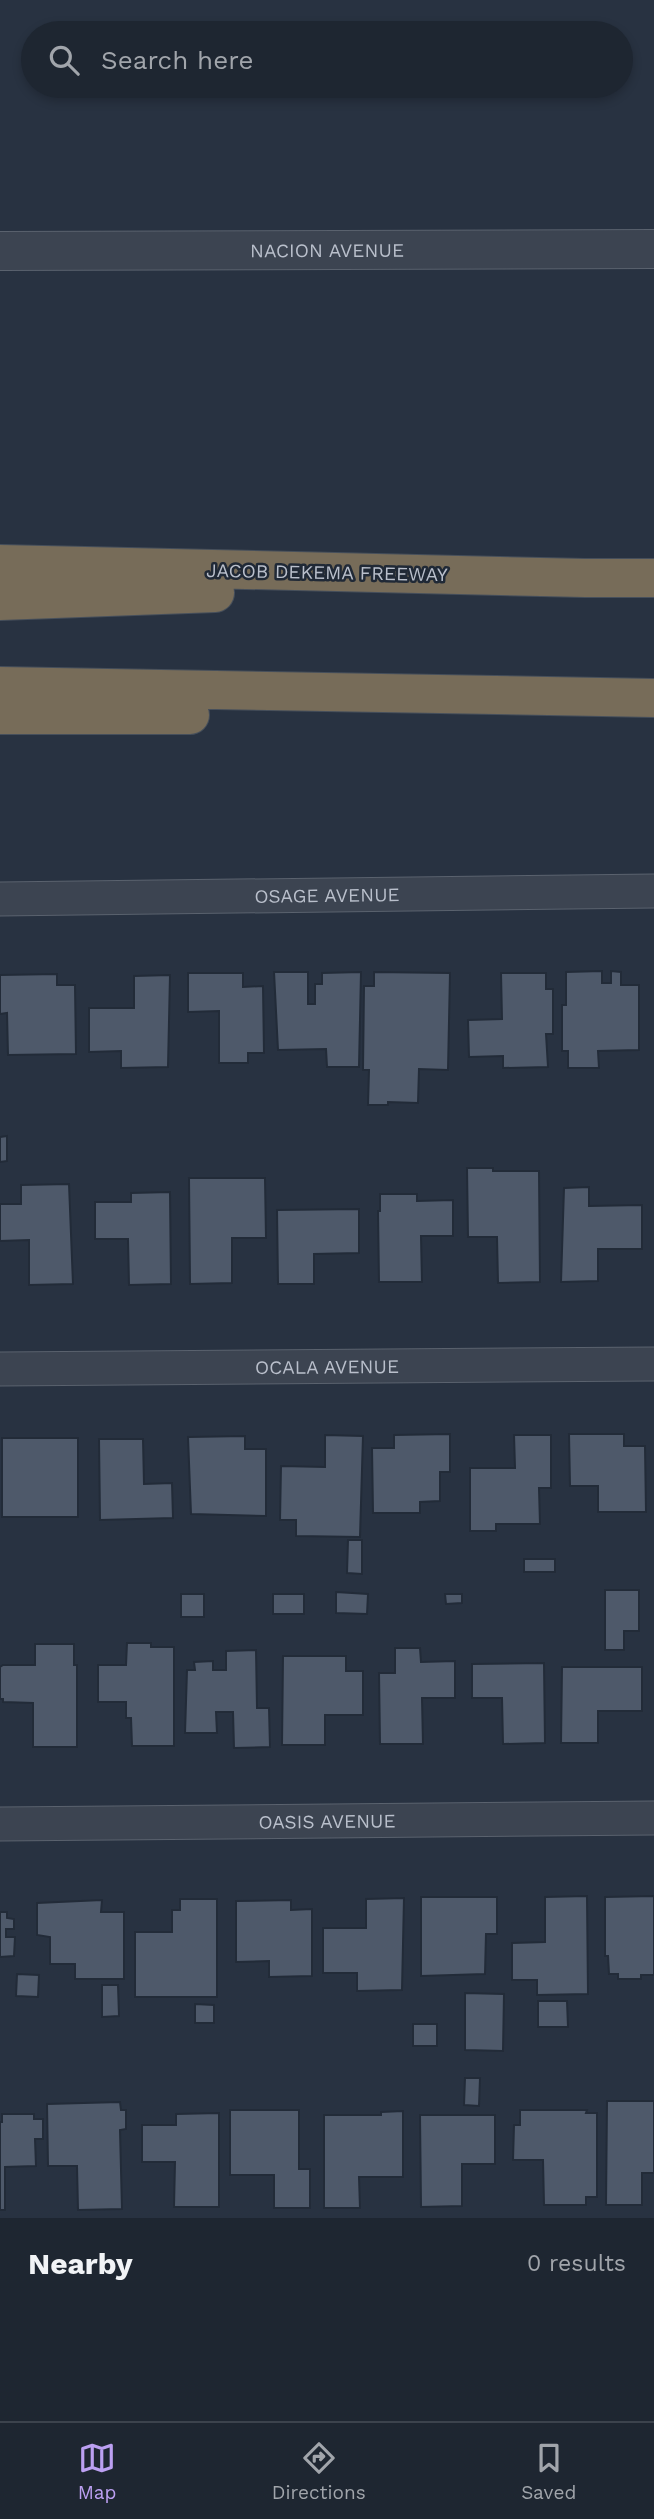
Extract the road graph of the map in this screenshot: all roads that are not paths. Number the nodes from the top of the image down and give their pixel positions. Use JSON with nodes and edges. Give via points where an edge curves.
{"nodes":[{"id":1,"x":654,"y":249,"type":"edge"},
{"id":2,"x":0,"y":251,"type":"edge"},
{"id":3,"x":0,"y":564,"type":"edge"},
{"id":4,"x":585,"y":578,"type":"junction"},
{"id":5,"x":654,"y":578,"type":"edge"},
{"id":6,"x":0,"y":601,"type":"edge"},
{"id":7,"x":0,"y":686,"type":"edge"},
{"id":8,"x":654,"y":698,"type":"edge"},
{"id":9,"x":0,"y":715,"type":"edge"},
{"id":10,"x":654,"y":715,"type":"edge"},
{"id":11,"x":654,"y":891,"type":"edge"},
{"id":12,"x":0,"y":899,"type":"edge"},
{"id":13,"x":654,"y":1364,"type":"edge"},
{"id":14,"x":0,"y":1369,"type":"edge"},
{"id":15,"x":654,"y":1818,"type":"edge"},
{"id":16,"x":0,"y":1824,"type":"edge"}],
"edges":[{"from":1,"to":2,"type":"street","name":"NACION AVENUE"},
{"from":3,"to":4,"type":"highway","name":"JACOB DEKEMA FREEWAY"},
{"from":4,"to":5,"type":"highway","name":"JACOB DEKEMA FREEWAY"},
{"from":4,"to":6,"type":"highway"},
{"from":7,"to":8,"type":"highway"},
{"from":9,"to":10,"type":"highway"},
{"from":11,"to":12,"type":"street","name":"OSAGE AVENUE"},
{"from":13,"to":14,"type":"street","name":"OCALA AVENUE"},
{"from":15,"to":16,"type":"street","name":"OASIS AVENUE"}]}
